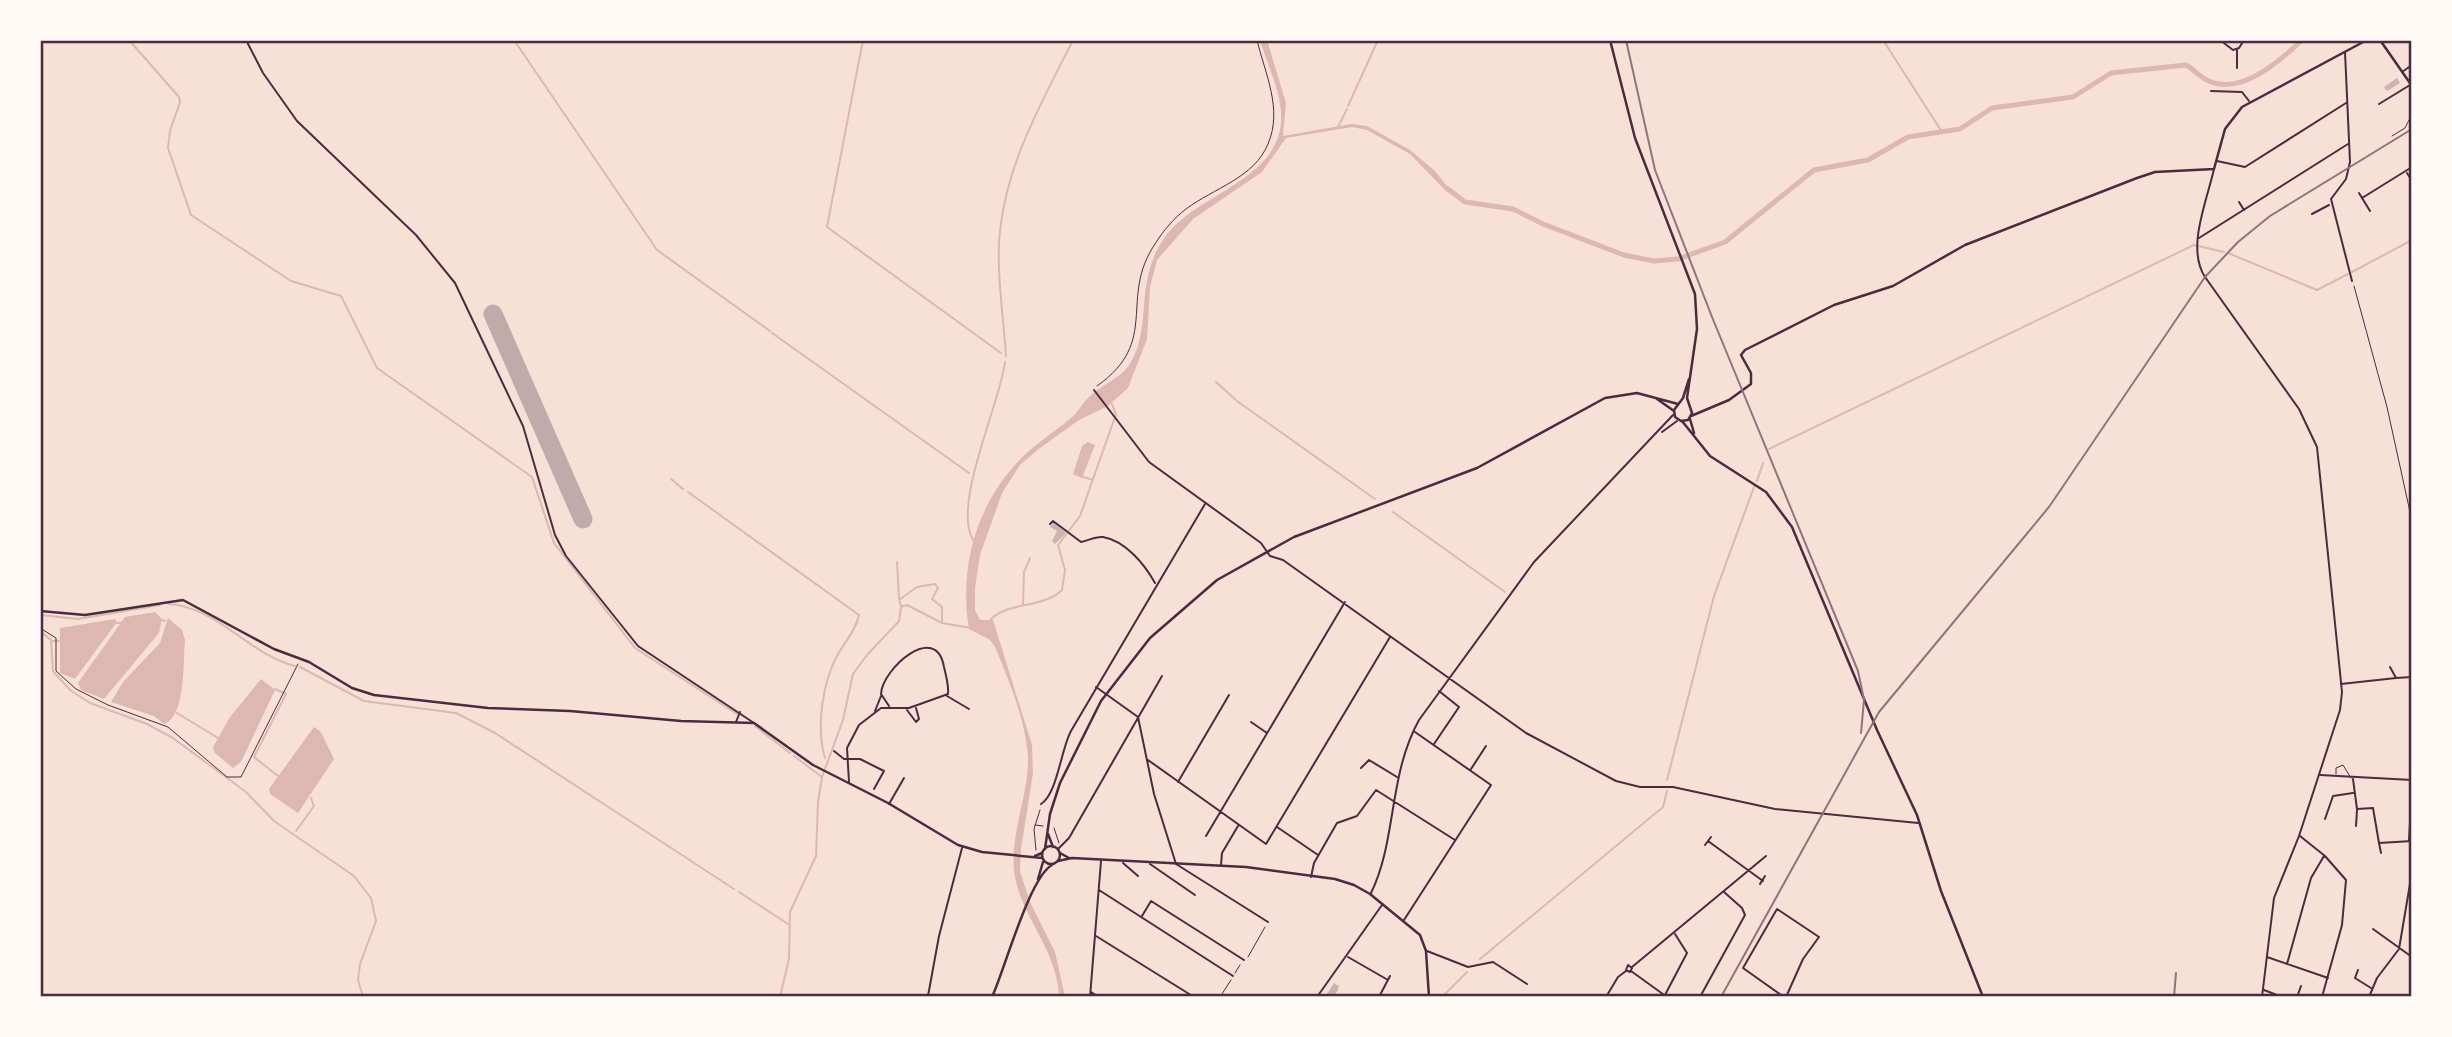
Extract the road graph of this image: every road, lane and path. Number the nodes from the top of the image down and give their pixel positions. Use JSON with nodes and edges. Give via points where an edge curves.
{"nodes":[{"id":1,"x":246,"y":40,"type":"edge"},
{"id":2,"x":1257,"y":40,"type":"edge"},
{"id":3,"x":1610,"y":40,"type":"edge"},
{"id":4,"x":2220,"y":40,"type":"edge"},
{"id":5,"x":2244,"y":40,"type":"edge"},
{"id":6,"x":2367,"y":40,"type":"edge"},
{"id":7,"x":2380,"y":40,"type":"edge"},
{"id":8,"x":2237,"y":49,"type":"junction"},
{"id":9,"x":2345,"y":51,"type":"junction"},
{"id":10,"x":2412,"y":65,"type":"edge"},
{"id":11,"x":2237,"y":68,"type":"dead end"},
{"id":12,"x":2402,"y":72,"type":"junction"},
{"id":13,"x":2411,"y":85,"type":"edge"},
{"id":14,"x":2211,"y":91,"type":"dead end"},
{"id":15,"x":2249,"y":101,"type":"junction"},
{"id":16,"x":2347,"y":103,"type":"junction"},
{"id":17,"x":2379,"y":104,"type":"dead end"},
{"id":18,"x":2412,"y":114,"type":"edge"},
{"id":19,"x":2392,"y":136,"type":"dead end"},
{"id":20,"x":2349,"y":143,"type":"junction"},
{"id":21,"x":2216,"y":161,"type":"junction"},
{"id":22,"x":2412,"y":167,"type":"edge"},
{"id":23,"x":2214,"y":169,"type":"junction"},
{"id":24,"x":2406,"y":171,"type":"junction"},
{"id":25,"x":2412,"y":181,"type":"edge"},
{"id":26,"x":2359,"y":193,"type":"dead end"},
{"id":27,"x":2362,"y":198,"type":"junction"},
{"id":28,"x":2239,"y":202,"type":"dead end"},
{"id":29,"x":2331,"y":204,"type":"junction"},
{"id":30,"x":2244,"y":211,"type":"junction"},
{"id":31,"x":2370,"y":211,"type":"dead end"},
{"id":32,"x":2312,"y":214,"type":"dead end"},
{"id":33,"x":2199,"y":238,"type":"junction"},
{"id":34,"x":2353,"y":281,"type":"joint"},
{"id":35,"x":1689,"y":379,"type":"junction"},
{"id":36,"x":1094,"y":391,"type":"joint"},
{"id":37,"x":1654,"y":397,"type":"junction"},
{"id":38,"x":1679,"y":403,"type":"junction"},
{"id":39,"x":1690,"y":406,"type":"junction"},
{"id":40,"x":1704,"y":409,"type":"junction"},
{"id":41,"x":1674,"y":413,"type":"junction"},
{"id":42,"x":1690,"y":417,"type":"junction"},
{"id":43,"x":1681,"y":421,"type":"junction"},
{"id":44,"x":1656,"y":437,"type":"junction"},
{"id":45,"x":1698,"y":442,"type":"junction"},
{"id":46,"x":1205,"y":503,"type":"junction"},
{"id":47,"x":2412,"y":521,"type":"edge"},
{"id":48,"x":1050,"y":524,"type":"dead end"},
{"id":49,"x":1266,"y":550,"type":"junction"},
{"id":50,"x":1156,"y":584,"type":"junction"},
{"id":51,"x":1345,"y":603,"type":"junction"},
{"id":52,"x":40,"y":611,"type":"edge"},
{"id":53,"x":40,"y":628,"type":"edge"},
{"id":54,"x":1391,"y":636,"type":"junction"},
{"id":55,"x":299,"y":659,"type":"junction"},
{"id":56,"x":2390,"y":667,"type":"dead end"},
{"id":57,"x":1162,"y":676,"type":"dead end"},
{"id":58,"x":2412,"y":677,"type":"edge"},
{"id":59,"x":2396,"y":678,"type":"junction"},
{"id":60,"x":1448,"y":679,"type":"junction"},
{"id":61,"x":2342,"y":684,"type":"junction"},
{"id":62,"x":1096,"y":687,"type":"junction"},
{"id":63,"x":1439,"y":691,"type":"junction"},
{"id":64,"x":1106,"y":694,"type":"junction"},
{"id":65,"x":881,"y":695,"type":"junction"},
{"id":66,"x":946,"y":695,"type":"junction"},
{"id":67,"x":1229,"y":695,"type":"dead end"},
{"id":68,"x":889,"y":706,"type":"junction"},
{"id":69,"x":916,"y":706,"type":"junction"},
{"id":70,"x":906,"y":709,"type":"junction"},
{"id":71,"x":969,"y":709,"type":"dead end"},
{"id":72,"x":740,"y":712,"type":"junction"},
{"id":73,"x":875,"y":712,"type":"junction"},
{"id":74,"x":1138,"y":717,"type":"junction"},
{"id":75,"x":735,"y":722,"type":"junction"},
{"id":76,"x":1251,"y":722,"type":"dead end"},
{"id":77,"x":754,"y":723,"type":"junction"},
{"id":78,"x":1413,"y":731,"type":"junction"},
{"id":79,"x":1267,"y":733,"type":"junction"},
{"id":80,"x":1434,"y":745,"type":"junction"},
{"id":81,"x":1486,"y":746,"type":"dead end"},
{"id":82,"x":834,"y":751,"type":"dead end"},
{"id":83,"x":847,"y":760,"type":"junction"},
{"id":84,"x":1147,"y":760,"type":"junction"},
{"id":85,"x":1362,"y":768,"type":"dead end"},
{"id":86,"x":1471,"y":770,"type":"junction"},
{"id":87,"x":2319,"y":774,"type":"junction"},
{"id":88,"x":1398,"y":777,"type":"junction"},
{"id":89,"x":2337,"y":777,"type":"junction"},
{"id":90,"x":904,"y":778,"type":"dead end"},
{"id":91,"x":2352,"y":778,"type":"junction"},
{"id":92,"x":2412,"y":780,"type":"edge"},
{"id":93,"x":1178,"y":782,"type":"junction"},
{"id":94,"x":848,"y":783,"type":"junction"},
{"id":95,"x":874,"y":789,"type":"dead end"},
{"id":96,"x":2412,"y":790,"type":"edge"},
{"id":97,"x":2354,"y":793,"type":"junction"},
{"id":98,"x":1393,"y":799,"type":"junction"},
{"id":99,"x":889,"y":804,"type":"junction"},
{"id":100,"x":1041,"y":804,"type":"joint"},
{"id":101,"x":2357,"y":809,"type":"junction"},
{"id":102,"x":1220,"y":812,"type":"junction"},
{"id":103,"x":2325,"y":819,"type":"dead end"},
{"id":104,"x":1920,"y":822,"type":"junction"},
{"id":105,"x":1035,"y":825,"type":"junction"},
{"id":106,"x":1239,"y":825,"type":"junction"},
{"id":107,"x":2356,"y":826,"type":"dead end"},
{"id":108,"x":1277,"y":827,"type":"junction"},
{"id":109,"x":1048,"y":828,"type":"junction"},
{"id":110,"x":1206,"y":836,"type":"dead end"},
{"id":111,"x":2299,"y":836,"type":"junction"},
{"id":112,"x":1711,"y":837,"type":"dead end"},
{"id":113,"x":1455,"y":840,"type":"junction"},
{"id":114,"x":1708,"y":841,"type":"junction"},
{"id":115,"x":2410,"y":841,"type":"edge"},
{"id":116,"x":2379,"y":843,"type":"junction"},
{"id":117,"x":1705,"y":845,"type":"dead end"},
{"id":118,"x":963,"y":847,"type":"junction"},
{"id":119,"x":1053,"y":847,"type":"junction"},
{"id":120,"x":1045,"y":849,"type":"junction"},
{"id":121,"x":1060,"y":849,"type":"junction"},
{"id":122,"x":1037,"y":851,"type":"dead end"},
{"id":123,"x":1042,"y":853,"type":"junction"},
{"id":124,"x":2381,"y":853,"type":"dead end"},
{"id":125,"x":1035,"y":856,"type":"junction"},
{"id":126,"x":1319,"y":856,"type":"junction"},
{"id":127,"x":1766,"y":856,"type":"dead end"},
{"id":128,"x":2325,"y":856,"type":"junction"},
{"id":129,"x":1072,"y":859,"type":"junction"},
{"id":130,"x":1043,"y":860,"type":"junction"},
{"id":131,"x":1101,"y":861,"type":"junction"},
{"id":132,"x":1058,"y":862,"type":"junction"},
{"id":133,"x":1175,"y":862,"type":"junction"},
{"id":134,"x":1123,"y":863,"type":"junction"},
{"id":135,"x":1149,"y":863,"type":"junction"},
{"id":136,"x":1052,"y":865,"type":"junction"},
{"id":137,"x":1221,"y":865,"type":"junction"},
{"id":138,"x":1749,"y":870,"type":"junction"},
{"id":139,"x":2412,"y":872,"type":"edge"},
{"id":140,"x":1138,"y":876,"type":"dead end"},
{"id":141,"x":1765,"y":876,"type":"dead end"},
{"id":142,"x":1311,"y":877,"type":"junction"},
{"id":143,"x":1763,"y":881,"type":"junction"},
{"id":144,"x":1760,"y":884,"type":"dead end"},
{"id":145,"x":1035,"y":888,"type":"junction"},
{"id":146,"x":1099,"y":890,"type":"junction"},
{"id":147,"x":1723,"y":892,"type":"junction"},
{"id":148,"x":1370,"y":894,"type":"junction"},
{"id":149,"x":1195,"y":895,"type":"dead end"},
{"id":150,"x":1383,"y":904,"type":"junction"},
{"id":151,"x":1142,"y":917,"type":"junction"},
{"id":152,"x":1404,"y":920,"type":"junction"},
{"id":153,"x":1268,"y":922,"type":"dead end"},
{"id":154,"x":2373,"y":929,"type":"dead end"},
{"id":155,"x":1674,"y":933,"type":"junction"},
{"id":156,"x":1095,"y":936,"type":"junction"},
{"id":157,"x":2399,"y":949,"type":"junction"},
{"id":158,"x":1426,"y":951,"type":"junction"},
{"id":159,"x":2266,"y":956,"type":"junction"},
{"id":160,"x":1347,"y":957,"type":"junction"},
{"id":161,"x":2412,"y":957,"type":"edge"},
{"id":162,"x":1244,"y":960,"type":"dead end"},
{"id":163,"x":2287,"y":964,"type":"junction"},
{"id":164,"x":1631,"y":969,"type":"junction"},
{"id":165,"x":2358,"y":970,"type":"dead end"},
{"id":166,"x":1626,"y":971,"type":"junction"},
{"id":167,"x":1233,"y":976,"type":"dead end"},
{"id":168,"x":1391,"y":976,"type":"dead end"},
{"id":169,"x":2328,"y":978,"type":"junction"},
{"id":170,"x":1388,"y":980,"type":"junction"},
{"id":171,"x":1527,"y":984,"type":"dead end"},
{"id":172,"x":2301,"y":986,"type":"dead end"},
{"id":173,"x":2372,"y":988,"type":"junction"},
{"id":174,"x":2263,"y":989,"type":"junction"},
{"id":175,"x":1091,"y":991,"type":"junction"},
{"id":176,"x":928,"y":996,"type":"edge"},
{"id":177,"x":1608,"y":996,"type":"edge"},
{"id":178,"x":1666,"y":996,"type":"edge"},
{"id":179,"x":992,"y":997,"type":"edge"},
{"id":180,"x":1090,"y":997,"type":"edge"},
{"id":181,"x":1099,"y":997,"type":"edge"},
{"id":182,"x":1194,"y":997,"type":"edge"},
{"id":183,"x":1317,"y":997,"type":"edge"},
{"id":184,"x":1379,"y":997,"type":"edge"},
{"id":185,"x":1429,"y":997,"type":"edge"},
{"id":186,"x":1700,"y":997,"type":"edge"},
{"id":187,"x":1785,"y":997,"type":"edge"},
{"id":188,"x":1983,"y":997,"type":"edge"},
{"id":189,"x":2262,"y":997,"type":"edge"},
{"id":190,"x":2282,"y":997,"type":"edge"},
{"id":191,"x":2297,"y":997,"type":"edge"},
{"id":192,"x":2322,"y":997,"type":"edge"},
{"id":193,"x":2369,"y":997,"type":"edge"}],
"edges":[{"from":1,"to":72,"type":"street","via":[[294,118],[416,235],[456,283],[523,426],[553,530],[566,556],[640,648]]},
{"from":2,"to":36,"type":"path","via":[[1274,99],[1274,124],[1267,147],[1249,170],[1188,207],[1161,236],[1139,279],[1133,347],[1120,368]]},
{"from":3,"to":35,"type":"main road","via":[[1634,138],[1693,288],[1697,318]]},
{"from":4,"to":8,"type":"street"},
{"from":5,"to":8,"type":"street"},
{"from":6,"to":9,"type":"main road"},
{"from":7,"to":12,"type":"main road"},
{"from":8,"to":11,"type":"street"},
{"from":9,"to":15,"type":"main road"},
{"from":9,"to":16,"type":"street"},
{"from":10,"to":12,"type":"street"},
{"from":12,"to":13,"type":"main road"},
{"from":13,"to":17,"type":"street"},
{"from":14,"to":15,"type":"street","via":[[2242,92]]},
{"from":15,"to":21,"type":"main road","via":[[2227,127]]},
{"from":16,"to":20,"type":"street"},
{"from":16,"to":21,"type":"street","via":[[2245,167]]},
{"from":18,"to":19,"type":"lane","via":[[2405,128]]},
{"from":20,"to":29,"type":"street","via":[[2346,179]]},
{"from":20,"to":30,"type":"street"},
{"from":21,"to":23,"type":"main road"},
{"from":22,"to":24,"type":"street"},
{"from":23,"to":33,"type":"street"},
{"from":23,"to":40,"type":"main road","via":[[2155,172],[1965,245],[1883,290],[1834,304],[1745,350],[1742,356],[1751,384]]},
{"from":24,"to":25,"type":"street"},
{"from":24,"to":27,"type":"street"},
{"from":26,"to":27,"type":"street"},
{"from":27,"to":31,"type":"street"},
{"from":28,"to":30,"type":"street"},
{"from":29,"to":32,"type":"street"},
{"from":29,"to":34,"type":"street"},
{"from":30,"to":33,"type":"street"},
{"from":33,"to":61,"type":"street","via":[[2196,260],[2205,277],[2300,409],[2316,443]]},
{"from":34,"to":47,"type":"path"},
{"from":35,"to":38,"type":"main road"},
{"from":35,"to":39,"type":"main road"},
{"from":36,"to":46,"type":"street","via":[[1149,462]]},
{"from":37,"to":38,"type":"main road"},
{"from":37,"to":41,"type":"main road"},
{"from":37,"to":49,"type":"main road","via":[[1633,393],[1608,397],[1464,474]]},
{"from":38,"to":39,"type":"main road"},
{"from":38,"to":41,"type":"main road"},
{"from":39,"to":40,"type":"main road"},
{"from":39,"to":42,"type":"main road"},
{"from":40,"to":42,"type":"main road"},
{"from":41,"to":43,"type":"main road"},
{"from":41,"to":44,"type":"street"},
{"from":42,"to":43,"type":"main road"},
{"from":42,"to":45,"type":"main road"},
{"from":43,"to":44,"type":"street"},
{"from":43,"to":45,"type":"main road"},
{"from":44,"to":60,"type":"street","via":[[1534,562]]},
{"from":45,"to":104,"type":"main road","via":[[1714,459],[1766,492],[1788,521]]},
{"from":46,"to":49,"type":"street"},
{"from":46,"to":50,"type":"street"},
{"from":48,"to":50,"type":"street","via":[[1056,521],[1081,542],[1099,537],[1111,541],[1144,563]]},
{"from":49,"to":51,"type":"street"},
{"from":49,"to":64,"type":"main road","via":[[1178,611],[1141,648]]},
{"from":50,"to":62,"type":"street"},
{"from":51,"to":54,"type":"street"},
{"from":51,"to":79,"type":"street"},
{"from":52,"to":55,"type":"main road","via":[[92,614],[183,600]]},
{"from":53,"to":55,"type":"path","via":[[56,638],[56,671],[76,689],[168,727],[227,777],[241,777],[297,672]]},
{"from":54,"to":60,"type":"street"},
{"from":54,"to":108,"type":"street"},
{"from":55,"to":75,"type":"main road","via":[[374,695],[488,708]]},
{"from":56,"to":59,"type":"street"},
{"from":57,"to":74,"type":"street"},
{"from":58,"to":59,"type":"street"},
{"from":59,"to":61,"type":"street"},
{"from":60,"to":63,"type":"street"},
{"from":60,"to":104,"type":"street","via":[[1538,741],[1620,783],[1673,787],[1775,809]]},
{"from":61,"to":87,"type":"street","via":[[2341,705]]},
{"from":62,"to":64,"type":"street"},
{"from":62,"to":100,"type":"street","via":[[1067,738],[1054,784]]},
{"from":63,"to":78,"type":"street"},
{"from":63,"to":80,"type":"street","via":[[1460,707]]},
{"from":64,"to":74,"type":"street"},
{"from":64,"to":109,"type":"main road","via":[[1069,760]]},
{"from":65,"to":66,"type":"street","via":[[886,678],[915,650],[928,646],[942,657],[949,690]]},
{"from":65,"to":68,"type":"street"},
{"from":65,"to":73,"type":"street"},
{"from":66,"to":69,"type":"street"},
{"from":66,"to":71,"type":"street"},
{"from":67,"to":93,"type":"street"},
{"from":68,"to":70,"type":"street"},
{"from":68,"to":73,"type":"street"},
{"from":69,"to":70,"type":"street"},
{"from":69,"to":70,"type":"street","via":[[916,722]]},
{"from":72,"to":75,"type":"street"},
{"from":72,"to":77,"type":"street"},
{"from":73,"to":83,"type":"street","via":[[852,733]]},
{"from":74,"to":84,"type":"street"},
{"from":74,"to":121,"type":"street"},
{"from":75,"to":77,"type":"main road"},
{"from":76,"to":79,"type":"street"},
{"from":77,"to":94,"type":"main road"},
{"from":78,"to":80,"type":"street"},
{"from":78,"to":88,"type":"street"},
{"from":79,"to":102,"type":"street"},
{"from":80,"to":86,"type":"street"},
{"from":81,"to":86,"type":"street"},
{"from":82,"to":83,"type":"street"},
{"from":83,"to":94,"type":"street"},
{"from":83,"to":95,"type":"street","via":[[861,759],[884,771]]},
{"from":84,"to":93,"type":"street"},
{"from":84,"to":133,"type":"street"},
{"from":85,"to":88,"type":"street","via":[[1369,760]]},
{"from":86,"to":113,"type":"street","via":[[1491,784]]},
{"from":87,"to":89,"type":"street"},
{"from":87,"to":111,"type":"street"},
{"from":88,"to":98,"type":"street"},
{"from":89,"to":91,"type":"street"},
{"from":89,"to":91,"type":"lane","via":[[2336,768],[2343,765]]},
{"from":90,"to":99,"type":"street"},
{"from":91,"to":92,"type":"street"},
{"from":91,"to":97,"type":"street"},
{"from":93,"to":102,"type":"street"},
{"from":94,"to":99,"type":"main road"},
{"from":96,"to":115,"type":"street"},
{"from":97,"to":101,"type":"street"},
{"from":97,"to":103,"type":"street","via":[[2333,796]]},
{"from":98,"to":113,"type":"street"},
{"from":98,"to":126,"type":"street","via":[[1376,790],[1357,816],[1338,822]]},
{"from":98,"to":148,"type":"street","via":[[1381,869]]},
{"from":99,"to":118,"type":"main road"},
{"from":100,"to":105,"type":"path"},
{"from":101,"to":107,"type":"street"},
{"from":101,"to":116,"type":"street","via":[[2373,808]]},
{"from":102,"to":106,"type":"street"},
{"from":102,"to":110,"type":"street"},
{"from":104,"to":188,"type":"main road"},
{"from":105,"to":109,"type":"path"},
{"from":105,"to":122,"type":"path"},
{"from":106,"to":108,"type":"street","via":[[1266,844]]},
{"from":106,"to":137,"type":"street","via":[[1222,853]]},
{"from":108,"to":126,"type":"street"},
{"from":109,"to":119,"type":"main road"},
{"from":109,"to":120,"type":"main road"},
{"from":109,"to":121,"type":"path","via":[[1056,830]]},
{"from":111,"to":128,"type":"street"},
{"from":111,"to":159,"type":"street","via":[[2275,893]]},
{"from":112,"to":114,"type":"street"},
{"from":113,"to":152,"type":"street"},
{"from":114,"to":117,"type":"street"},
{"from":114,"to":138,"type":"street"},
{"from":115,"to":116,"type":"street"},
{"from":116,"to":124,"type":"street"},
{"from":118,"to":125,"type":"main road"},
{"from":118,"to":176,"type":"street"},
{"from":119,"to":120,"type":"main road"},
{"from":119,"to":121,"type":"main road"},
{"from":120,"to":123,"type":"main road"},
{"from":121,"to":129,"type":"main road"},
{"from":121,"to":132,"type":"main road"},
{"from":123,"to":125,"type":"main road"},
{"from":123,"to":130,"type":"main road"},
{"from":125,"to":130,"type":"main road"},
{"from":126,"to":142,"type":"street"},
{"from":127,"to":138,"type":"street"},
{"from":128,"to":163,"type":"street","via":[[2310,883]]},
{"from":128,"to":169,"type":"street","via":[[2346,880],[2347,890]]},
{"from":129,"to":131,"type":"main road"},
{"from":129,"to":132,"type":"main road"},
{"from":130,"to":136,"type":"main road"},
{"from":130,"to":145,"type":"main road"},
{"from":131,"to":134,"type":"main road"},
{"from":131,"to":146,"type":"street"},
{"from":132,"to":136,"type":"main road"},
{"from":133,"to":135,"type":"main road"},
{"from":133,"to":137,"type":"main road"},
{"from":133,"to":153,"type":"street"},
{"from":134,"to":135,"type":"main road"},
{"from":134,"to":140,"type":"street"},
{"from":135,"to":149,"type":"street"},
{"from":136,"to":145,"type":"main road"},
{"from":137,"to":142,"type":"main road"},
{"from":138,"to":143,"type":"street"},
{"from":138,"to":147,"type":"street"},
{"from":139,"to":157,"type":"street"},
{"from":141,"to":143,"type":"street"},
{"from":142,"to":148,"type":"main road","via":[[1335,879]]},
{"from":143,"to":144,"type":"street"},
{"from":145,"to":179,"type":"main road"},
{"from":146,"to":151,"type":"street"},
{"from":146,"to":156,"type":"street"},
{"from":147,"to":155,"type":"street"},
{"from":147,"to":186,"type":"street","via":[[1745,915]]},
{"from":148,"to":150,"type":"main road"},
{"from":150,"to":152,"type":"main road"},
{"from":150,"to":160,"type":"street"},
{"from":151,"to":162,"type":"street","via":[[1152,901]]},
{"from":151,"to":167,"type":"street"},
{"from":152,"to":158,"type":"main road","via":[[1418,933]]},
{"from":154,"to":157,"type":"street"},
{"from":155,"to":164,"type":"street"},
{"from":155,"to":178,"type":"street","via":[[1688,953]]},
{"from":156,"to":175,"type":"street"},
{"from":156,"to":182,"type":"street"},
{"from":157,"to":161,"type":"street"},
{"from":157,"to":173,"type":"street"},
{"from":158,"to":171,"type":"street","via":[[1468,967],[1493,962]]},
{"from":158,"to":185,"type":"main road"},
{"from":159,"to":163,"type":"street"},
{"from":159,"to":174,"type":"street"},
{"from":160,"to":170,"type":"street"},
{"from":160,"to":183,"type":"street"},
{"from":163,"to":169,"type":"street"},
{"from":164,"to":166,"type":"street"},
{"from":164,"to":166,"type":"street","via":[[1627,966]]},
{"from":164,"to":178,"type":"street"},
{"from":165,"to":173,"type":"street","via":[[2355,978]]},
{"from":166,"to":177,"type":"street"},
{"from":168,"to":170,"type":"street"},
{"from":169,"to":192,"type":"street"},
{"from":170,"to":184,"type":"street"},
{"from":172,"to":191,"type":"street"},
{"from":173,"to":193,"type":"street"},
{"from":174,"to":189,"type":"street"},
{"from":174,"to":190,"type":"street"},
{"from":175,"to":180,"type":"street"},
{"from":175,"to":181,"type":"street"},
{"from":187,"to":187,"type":"street","via":[[1743,968],[1777,909],[1819,937]]}]}
